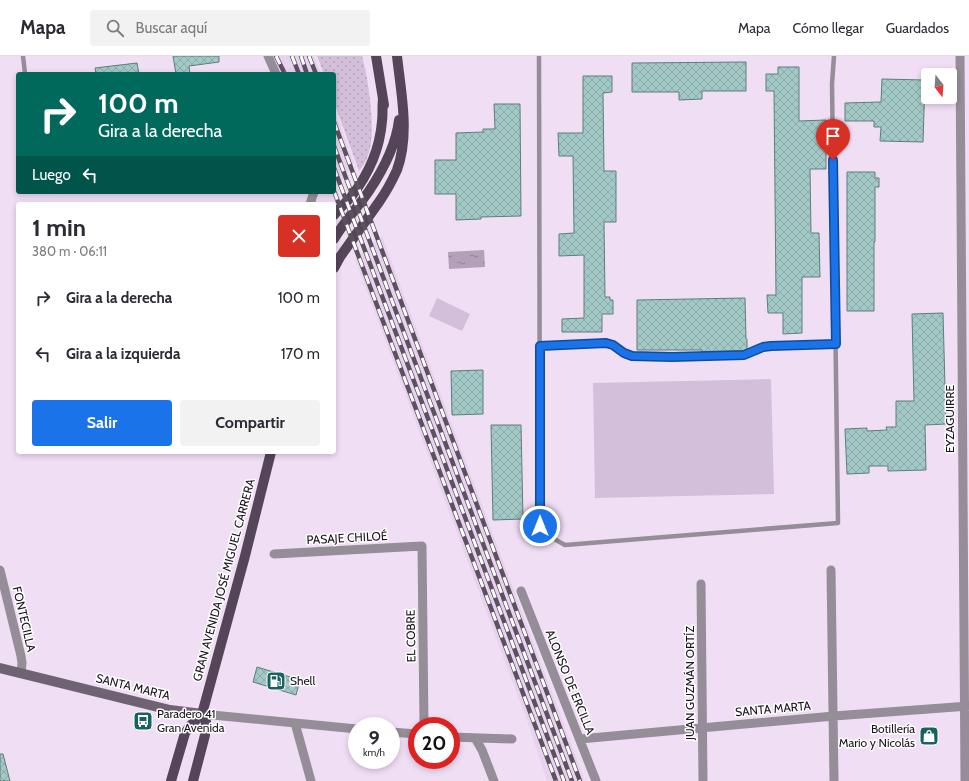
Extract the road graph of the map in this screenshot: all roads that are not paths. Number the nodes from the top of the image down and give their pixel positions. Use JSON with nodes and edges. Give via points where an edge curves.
{"nodes":[{"id":1,"x":23,"y":56,"type":"edge"},
{"id":2,"x":268,"y":56,"type":"edge"},
{"id":3,"x":376,"y":56,"type":"edge"},
{"id":4,"x":397,"y":56,"type":"edge"},
{"id":5,"x":539,"y":56,"type":"edge"},
{"id":6,"x":834,"y":56,"type":"edge"},
{"id":7,"x":960,"y":56,"type":"edge"},
{"id":8,"x":25,"y":72,"type":"edge"},
{"id":9,"x":275,"y":72,"type":"edge"},
{"id":10,"x":402,"y":94,"type":"junction"},
{"id":11,"x":383,"y":99,"type":"junction"},
{"id":12,"x":385,"y":163,"type":"junction"},
{"id":13,"x":336,"y":213,"type":"edge"},
{"id":14,"x":336,"y":236,"type":"edge"},
{"id":15,"x":336,"y":264,"type":"edge"},
{"id":16,"x":836,"y":344,"type":"junction"},
{"id":17,"x":540,"y":346,"type":"junction"},
{"id":18,"x":965,"y":363,"type":"edge"},
{"id":19,"x":271,"y":454,"type":"edge"},
{"id":20,"x":966,"y":489,"type":"edge"},
{"id":21,"x":422,"y":546,"type":"joint"},
{"id":22,"x":274,"y":554,"type":"dead end"},
{"id":23,"x":0,"y":570,"type":"edge"},
{"id":24,"x":831,"y":570,"type":"dead end"},
{"id":25,"x":701,"y":584,"type":"dead end"},
{"id":26,"x":521,"y":591,"type":"dead end"},
{"id":27,"x":966,"y":602,"type":"edge"},
{"id":28,"x":0,"y":668,"type":"edge"},
{"id":29,"x":21,"y":673,"type":"junction"},
{"id":30,"x":967,"y":706,"type":"edge"},
{"id":31,"x":202,"y":714,"type":"junction"},
{"id":32,"x":834,"y":716,"type":"junction"},
{"id":33,"x":424,"y":717,"type":"edge"},
{"id":34,"x":295,"y":723,"type":"junction"},
{"id":35,"x":348,"y":728,"type":"edge"},
{"id":36,"x":702,"y":728,"type":"junction"},
{"id":37,"x":460,"y":737,"type":"edge"},
{"id":38,"x":475,"y":738,"type":"junction"},
{"id":39,"x":512,"y":739,"type":"dead end"},
{"id":40,"x":580,"y":739,"type":"junction"},
{"id":41,"x":171,"y":781,"type":"edge"},
{"id":42,"x":192,"y":781,"type":"edge"},
{"id":43,"x":311,"y":781,"type":"edge"},
{"id":44,"x":494,"y":781,"type":"edge"},
{"id":45,"x":596,"y":781,"type":"edge"},
{"id":46,"x":703,"y":781,"type":"edge"},
{"id":47,"x":834,"y":781,"type":"edge"},
{"id":48,"x":965,"y":781,"type":"edge"}],
"edges":[{"from":1,"to":8,"type":"lane"},
{"from":2,"to":9,"type":"street"},
{"from":3,"to":11,"type":"main road"},
{"from":4,"to":10,"type":"main road"},
{"from":5,"to":17,"type":"lane"},
{"from":6,"to":16,"type":"lane","via":[[832,84]]},
{"from":7,"to":18,"type":"street","name":"EYZAGUIRRE"},
{"from":10,"to":12,"type":"main road","via":[[398,126]]},
{"from":10,"to":15,"type":"main road","via":[[403,146],[397,170],[379,202]]},
{"from":11,"to":12,"type":"main road","via":[[387,122]]},
{"from":11,"to":13,"type":"main road","via":[[380,134],[367,173]]},
{"from":12,"to":14,"type":"main road"},
{"from":16,"to":17,"type":"lane","via":[[771,346],[744,355],[672,357],[632,356],[606,343]]},
{"from":16,"to":17,"type":"lane","via":[[838,523],[565,545],[547,536],[540,526]]},
{"from":18,"to":20,"type":"street","name":"EYZAGUIRRE"},
{"from":19,"to":31,"type":"main road","name":"GRAN AVENIDA JOSÉ MIGUEL CARRERA","via":[[246,556]]},
{"from":20,"to":27,"type":"street","name":"EYZAGUIRRE"},
{"from":21,"to":22,"type":"street","name":"PASAJE CHILOÉ"},
{"from":21,"to":33,"type":"street","name":"EL COBRE"},
{"from":23,"to":29,"type":"street","name":"FONTECILLA","via":[[21,656]]},
{"from":24,"to":32,"type":"street"},
{"from":25,"to":36,"type":"street","name":"JUAN GUZMÁN ORTÍZ"},
{"from":26,"to":40,"type":"street","name":"ALONSO DE ERCILLA"},
{"from":27,"to":30,"type":"street","name":"EYZAGUIRRE"},
{"from":28,"to":29,"type":"street","name":"SANTA MARTA"},
{"from":29,"to":31,"type":"street","name":"SANTA MARTA","via":[[170,710]]},
{"from":30,"to":32,"type":"street","name":"SANTA MARTA"},
{"from":30,"to":48,"type":"street","name":"EYZAGUIRRE"},
{"from":31,"to":34,"type":"street","name":"SANTA MARTA"},
{"from":31,"to":41,"type":"main road","name":"GRAN AVENIDA JOSÉ MIGUEL CARRERA","via":[[186,730]]},
{"from":31,"to":42,"type":"main road","name":"GRAN AVENIDA JOSÉ MIGUEL CARRERA","via":[[206,721],[205,734]]},
{"from":32,"to":36,"type":"street","name":"SANTA MARTA"},
{"from":32,"to":47,"type":"street"},
{"from":34,"to":35,"type":"street","name":"SANTA MARTA"},
{"from":34,"to":43,"type":"street"},
{"from":36,"to":40,"type":"street","name":"SANTA MARTA"},
{"from":36,"to":46,"type":"street","name":"JUAN GUZMÁN ORTÍZ"},
{"from":37,"to":38,"type":"street"},
{"from":38,"to":39,"type":"street"},
{"from":38,"to":44,"type":"street"},
{"from":40,"to":45,"type":"street","name":"ALONSO DE ERCILLA"}]}
